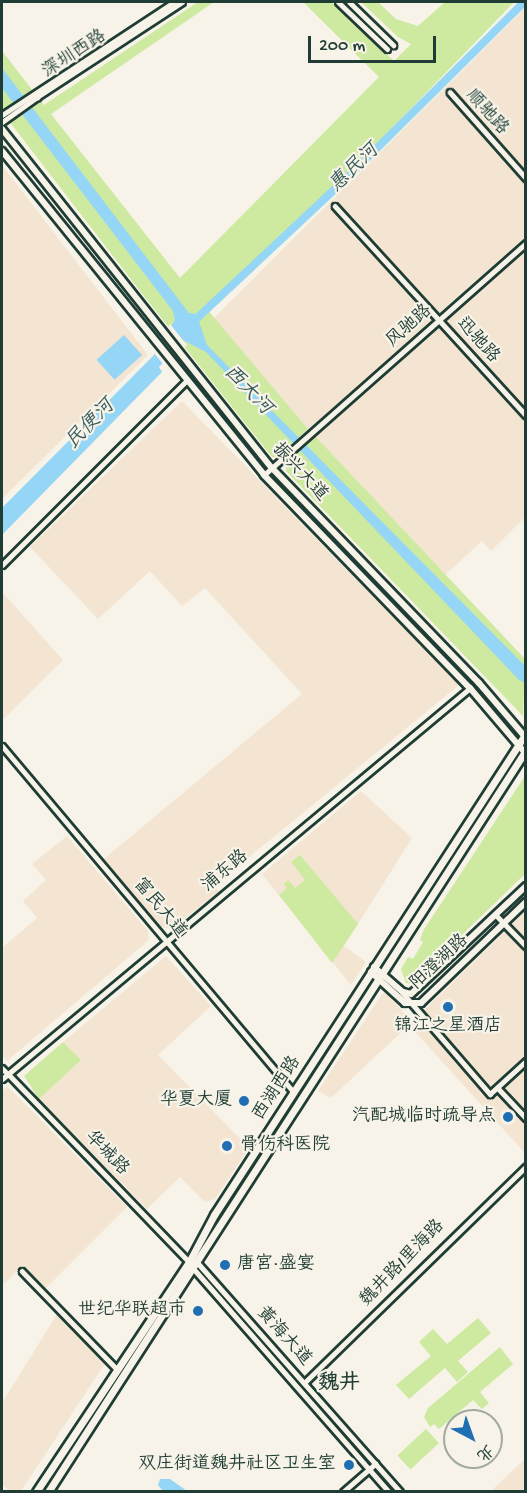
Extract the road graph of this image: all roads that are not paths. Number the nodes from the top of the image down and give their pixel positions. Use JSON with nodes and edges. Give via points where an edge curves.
{"nodes":[{"id":1,"x":174,"y":2,"type":"edge"},
{"id":2,"x":182,"y":2,"type":"edge"},
{"id":3,"x":338,"y":2,"type":"edge"},
{"id":4,"x":349,"y":2,"type":"edge"},
{"id":5,"x":450,"y":92,"type":"dead end"},
{"id":6,"x":35,"y":96,"type":"junction"},
{"id":7,"x":6,"y":115,"type":"edge"},
{"id":8,"x":2,"y":122,"type":"edge"},
{"id":9,"x":2,"y":129,"type":"edge"},
{"id":10,"x":2,"y":151,"type":"edge"},
{"id":11,"x":525,"y":178,"type":"edge"},
{"id":12,"x":335,"y":206,"type":"dead end"},
{"id":13,"x":525,"y":243,"type":"edge"},
{"id":14,"x":440,"y":319,"type":"junction"},
{"id":15,"x":188,"y":381,"type":"junction"},
{"id":16,"x":525,"y":415,"type":"edge"},
{"id":17,"x":272,"y":468,"type":"junction"},
{"id":18,"x":264,"y":475,"type":"junction"},
{"id":19,"x":2,"y":565,"type":"edge"},
{"id":20,"x":470,"y":688,"type":"junction"},
{"id":21,"x":525,"y":735,"type":"edge"},
{"id":22,"x":517,"y":745,"type":"junction"},
{"id":23,"x":2,"y":746,"type":"edge"},
{"id":24,"x":525,"y":752,"type":"edge"},
{"id":25,"x":525,"y":886,"type":"edge"},
{"id":26,"x":525,"y":902,"type":"edge"},
{"id":27,"x":496,"y":915,"type":"junction"},
{"id":28,"x":504,"y":924,"type":"junction"},
{"id":29,"x":166,"y":941,"type":"junction"},
{"id":30,"x":525,"y":946,"type":"edge"},
{"id":31,"x":372,"y":970,"type":"junction"},
{"id":32,"x":379,"y":975,"type":"junction"},
{"id":33,"x":400,"y":990,"type":"junction"},
{"id":34,"x":413,"y":1004,"type":"junction"},
{"id":35,"x":525,"y":1061,"type":"edge"},
{"id":36,"x":2,"y":1068,"type":"edge"},
{"id":37,"x":8,"y":1074,"type":"junction"},
{"id":38,"x":2,"y":1079,"type":"edge"},
{"id":39,"x":498,"y":1088,"type":"junction"},
{"id":40,"x":293,"y":1092,"type":"junction"},
{"id":41,"x":525,"y":1118,"type":"edge"},
{"id":42,"x":525,"y":1166,"type":"edge"},
{"id":43,"x":191,"y":1262,"type":"junction"},
{"id":44,"x":22,"y":1271,"type":"dead end"},
{"id":45,"x":117,"y":1369,"type":"junction"},
{"id":46,"x":304,"y":1383,"type":"junction"},
{"id":47,"x":375,"y":1464,"type":"junction"},
{"id":48,"x":369,"y":1469,"type":"junction"},
{"id":49,"x":51,"y":1490,"type":"edge"},
{"id":50,"x":36,"y":1491,"type":"edge"},
{"id":51,"x":343,"y":1491,"type":"edge"},
{"id":52,"x":389,"y":1491,"type":"edge"},
{"id":53,"x":400,"y":1491,"type":"edge"}],
"edges":[{"from":1,"to":6,"type":"street","name":"深圳西路"},
{"from":2,"to":6,"type":"street","name":"深圳西路"},
{"from":3,"to":4,"type":"street","via":[[390,47]]},
{"from":5,"to":11,"type":"street","name":"顺驰路"},
{"from":6,"to":7,"type":"street"},
{"from":7,"to":8,"type":"street"},
{"from":9,"to":17,"type":"main road","name":"振兴大道"},
{"from":10,"to":15,"type":"main road","name":"振兴大道"},
{"from":12,"to":14,"type":"street","name":"迅驰路"},
{"from":13,"to":14,"type":"street","name":"风驰路"},
{"from":14,"to":16,"type":"street","name":"迅驰路"},
{"from":14,"to":17,"type":"street","name":"风驰路"},
{"from":15,"to":18,"type":"main road","name":"振兴大道"},
{"from":15,"to":19,"type":"street"},
{"from":17,"to":18,"type":"street","name":"风驰路"},
{"from":17,"to":21,"type":"main road","name":"振兴大道"},
{"from":18,"to":20,"type":"main road","name":"振兴大道"},
{"from":20,"to":22,"type":"main road","name":"振兴大道"},
{"from":20,"to":29,"type":"street","name":"浦东路"},
{"from":21,"to":22,"type":"main road","name":"西湖西路"},
{"from":22,"to":24,"type":"main road","name":"振兴大道"},
{"from":22,"to":31,"type":"main road","name":"西湖西路"},
{"from":23,"to":29,"type":"street","name":"富民大道"},
{"from":24,"to":32,"type":"main road","name":"西湖西路"},
{"from":25,"to":27,"type":"main road","name":"阳澄湖路"},
{"from":26,"to":28,"type":"main road","name":"阳澄湖路"},
{"from":27,"to":28,"type":"street"},
{"from":27,"to":33,"type":"main road","name":"阳澄湖路","via":[[416,992],[408,995]]},
{"from":28,"to":30,"type":"street"},
{"from":28,"to":34,"type":"main road","name":"阳澄湖路","via":[[427,999]]},
{"from":29,"to":37,"type":"street","name":"浦东路"},
{"from":29,"to":40,"type":"street","name":"富民大道"},
{"from":31,"to":32,"type":"main road","name":"阳澄湖路"},
{"from":31,"to":40,"type":"main road","name":"西湖西路"},
{"from":32,"to":33,"type":"main road","name":"阳澄湖路"},
{"from":32,"to":34,"type":"main road","name":"阳澄湖路","via":[[401,1000]]},
{"from":32,"to":43,"type":"main road","name":"西湖西路"},
{"from":33,"to":34,"type":"street"},
{"from":34,"to":39,"type":"street","via":[[490,1094]]},
{"from":35,"to":39,"type":"street"},
{"from":36,"to":37,"type":"street","name":"华城路"},
{"from":37,"to":38,"type":"street","name":"浦东路"},
{"from":37,"to":43,"type":"street","name":"华城路"},
{"from":39,"to":41,"type":"street"},
{"from":40,"to":43,"type":"main road","name":"西湖西路"},
{"from":42,"to":46,"type":"street","name":"魏井路/里海路"},
{"from":43,"to":45,"type":"main road","name":"西湖西路"},
{"from":43,"to":46,"type":"street","name":"黄海大道"},
{"from":43,"to":48,"type":"street","name":"黄海大道"},
{"from":43,"to":49,"type":"main road","name":"西湖西路"},
{"from":44,"to":45,"type":"street"},
{"from":45,"to":50,"type":"main road","name":"西湖西路"},
{"from":46,"to":47,"type":"street","name":"黄海大道"},
{"from":47,"to":48,"type":"street"},
{"from":47,"to":53,"type":"street","name":"黄海大道"},
{"from":48,"to":51,"type":"street"},
{"from":48,"to":52,"type":"street","name":"黄海大道"}]}
